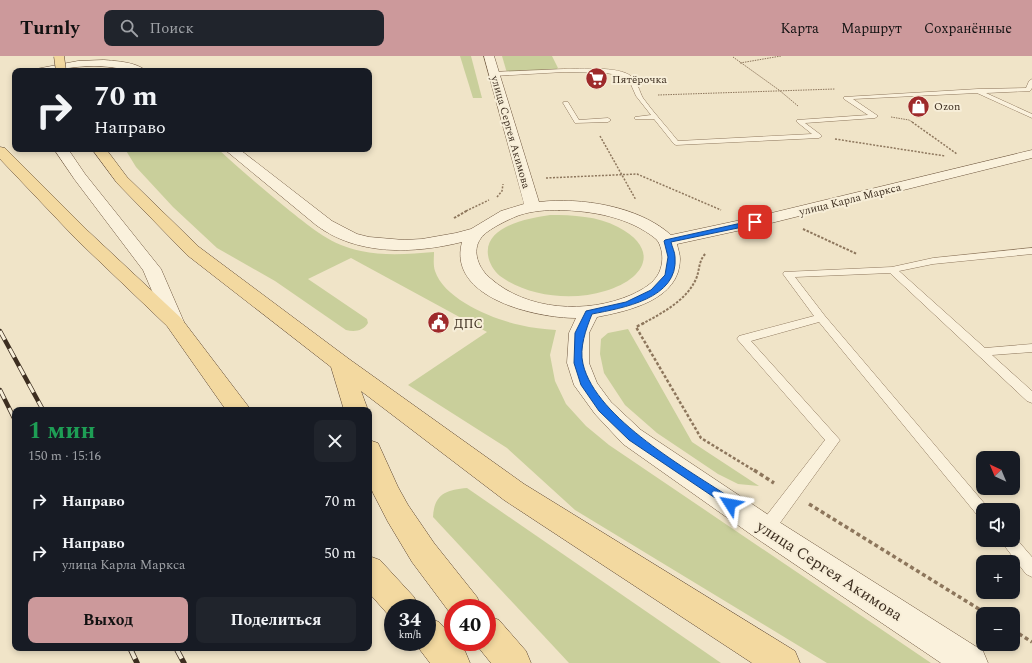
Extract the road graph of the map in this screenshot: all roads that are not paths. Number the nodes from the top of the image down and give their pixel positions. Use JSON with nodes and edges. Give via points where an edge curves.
{"nodes":[{"id":1,"x":59,"y":56,"type":"edge"},
{"id":2,"x":489,"y":56,"type":"edge"},
{"id":3,"x":57,"y":68,"type":"edge"},
{"id":4,"x":61,"y":68,"type":"edge"},
{"id":5,"x":134,"y":68,"type":"edge"},
{"id":6,"x":494,"y":74,"type":"junction"},
{"id":7,"x":1032,"y":81,"type":"edge"},
{"id":8,"x":978,"y":92,"type":"junction"},
{"id":9,"x":566,"y":104,"type":"dead end"},
{"id":10,"x":1032,"y":116,"type":"edge"},
{"id":11,"x":656,"y":117,"type":"junction"},
{"id":12,"x":637,"y":118,"type":"dead end"},
{"id":13,"x":608,"y":120,"type":"dead end"},
{"id":14,"x":0,"y":152,"type":"edge"},
{"id":15,"x":63,"y":152,"type":"edge"},
{"id":16,"x":101,"y":152,"type":"edge"},
{"id":17,"x":235,"y":152,"type":"edge"},
{"id":18,"x":1032,"y":154,"type":"edge"},
{"id":19,"x":533,"y":208,"type":"junction"},
{"id":20,"x":476,"y":233,"type":"junction"},
{"id":21,"x":667,"y":241,"type":"junction"},
{"id":22,"x":1032,"y":251,"type":"edge"},
{"id":23,"x":892,"y":270,"type":"junction"},
{"id":24,"x":589,"y":312,"type":"junction"},
{"id":25,"x":821,"y":318,"type":"junction"},
{"id":26,"x":174,"y":322,"type":"junction"},
{"id":27,"x":1032,"y":348,"type":"edge"},
{"id":28,"x":982,"y":352,"type":"junction"},
{"id":29,"x":341,"y":364,"type":"junction"},
{"id":30,"x":1032,"y":398,"type":"edge"},
{"id":31,"x":238,"y":407,"type":"edge"},
{"id":32,"x":355,"y":407,"type":"edge"},
{"id":33,"x":372,"y":458,"type":"edge"},
{"id":34,"x":977,"y":503,"type":"edge"},
{"id":35,"x":766,"y":529,"type":"junction"},
{"id":36,"x":1014,"y":547,"type":"edge"},
{"id":37,"x":1032,"y":569,"type":"edge"},
{"id":38,"x":372,"y":573,"type":"edge"},
{"id":39,"x":395,"y":599,"type":"edge"},
{"id":40,"x":458,"y":599,"type":"edge"},
{"id":41,"x":496,"y":642,"type":"edge"},
{"id":42,"x":436,"y":644,"type":"edge"},
{"id":43,"x":453,"y":663,"type":"edge"},
{"id":44,"x":514,"y":663,"type":"edge"},
{"id":45,"x":783,"y":663,"type":"edge"},
{"id":46,"x":972,"y":663,"type":"edge"}],
"edges":[{"from":1,"to":4,"type":"main road","bridge":true},
{"from":2,"to":6,"type":"street","name":"улица Сергея Акимова"},
{"from":3,"to":5,"type":"street","via":[[95,63]]},
{"from":6,"to":11,"type":"lane","via":[[615,72],[628,77]]},
{"from":6,"to":19,"type":"street","name":"улица Сергея Акимова"},
{"from":7,"to":8,"type":"lane","via":[[1028,90]]},
{"from":8,"to":10,"type":"lane"},
{"from":8,"to":11,"type":"lane","via":[[846,98],[875,116],[799,121],[819,136],[676,143]]},
{"from":9,"to":13,"type":"lane","via":[[577,122]]},
{"from":11,"to":12,"type":"lane"},
{"from":14,"to":26,"type":"main road","via":[[82,235]]},
{"from":15,"to":26,"type":"street","via":[[152,269]]},
{"from":16,"to":29,"type":"main road","via":[[122,180],[193,251]]},
{"from":17,"to":20,"type":"street","via":[[325,224],[365,242],[412,245],[445,242]]},
{"from":18,"to":21,"type":"street","name":"улица Карла Маркса"},
{"from":19,"to":20,"type":"street","via":[[507,214]]},
{"from":19,"to":21,"type":"street","via":[[563,205],[593,207],[622,214],[646,226]]},
{"from":20,"to":24,"type":"street","via":[[470,243],[468,256],[474,274],[493,291],[521,304],[557,311]]},
{"from":21,"to":24,"type":"street","via":[[672,257],[669,275],[654,292],[628,304]]},
{"from":22,"to":23,"type":"lane","via":[[933,261]]},
{"from":23,"to":25,"type":"lane","via":[[788,274]]},
{"from":23,"to":28,"type":"lane"},
{"from":24,"to":35,"type":"street","name":"улица Сергея Акимова","via":[[579,333],[578,363],[586,385],[603,408],[632,437]]},
{"from":25,"to":34,"type":"lane"},
{"from":25,"to":35,"type":"lane","via":[[743,339],[833,440]]},
{"from":26,"to":31,"type":"main road"},
{"from":27,"to":28,"type":"lane"},
{"from":28,"to":30,"type":"lane"},
{"from":29,"to":32,"type":"main road"},
{"from":29,"to":45,"type":"main road","via":[[514,492]]},
{"from":33,"to":40,"type":"main road","via":[[402,523]]},
{"from":35,"to":46,"type":"street","name":"улица Сергея Акимова"},
{"from":36,"to":37,"type":"lane"},
{"from":38,"to":39,"type":"main road"},
{"from":41,"to":44,"type":"main road"},
{"from":42,"to":43,"type":"main road"}]}
